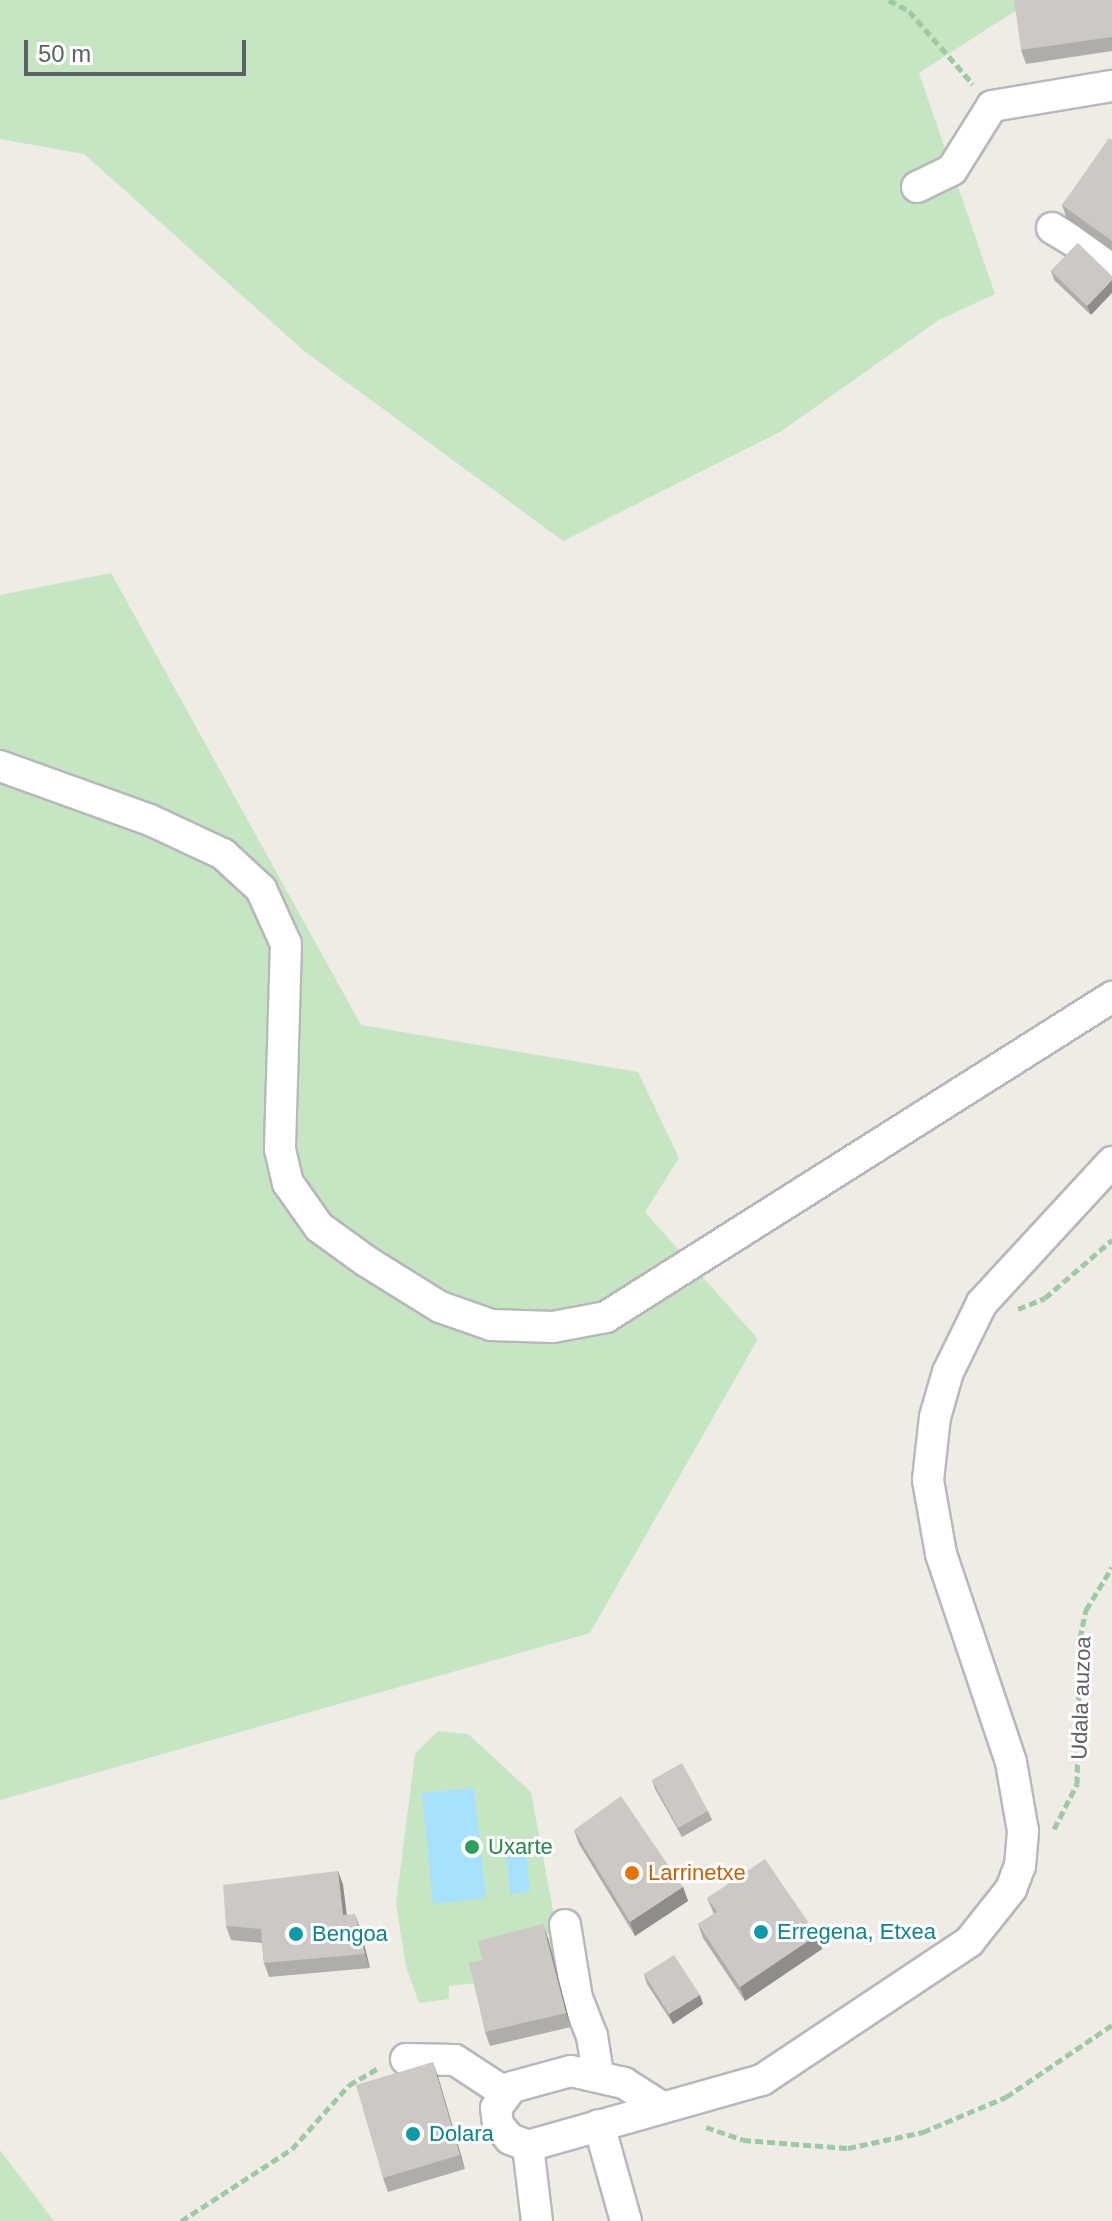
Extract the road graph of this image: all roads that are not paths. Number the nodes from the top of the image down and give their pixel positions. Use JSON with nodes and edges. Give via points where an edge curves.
{"nodes":[{"id":1,"x":1112,"y":86,"type":"edge"},
{"id":2,"x":917,"y":187,"type":"dead end"},
{"id":3,"x":1052,"y":228,"type":"dead end"},
{"id":4,"x":1112,"y":264,"type":"edge"},
{"id":5,"x":0,"y":766,"type":"edge"},
{"id":6,"x":1112,"y":997,"type":"edge"},
{"id":7,"x":1112,"y":1162,"type":"edge"},
{"id":8,"x":565,"y":1925,"type":"dead end"},
{"id":9,"x":406,"y":2059,"type":"road end"},
{"id":10,"x":598,"y":2073,"type":"junction"},
{"id":11,"x":504,"y":2092,"type":"junction"},
{"id":12,"x":660,"y":2106,"type":"junction"},
{"id":13,"x":599,"y":2125,"type":"junction"},
{"id":14,"x":528,"y":2146,"type":"junction"},
{"id":15,"x":537,"y":2221,"type":"edge"},
{"id":16,"x":626,"y":2221,"type":"edge"}],
"edges":[{"from":1,"to":2,"type":"street","via":[[992,106],[952,170]]},
{"from":3,"to":4,"type":"street"},
{"from":5,"to":6,"type":"street","via":[[150,820],[211,848],[261,889],[286,944],[280,1149],[288,1183],[319,1227],[366,1261],[440,1307],[491,1325],[553,1327],[606,1317]]},
{"from":7,"to":12,"type":"street","via":[[1014,1264],[966,1331],[935,1417],[928,1480],[941,1554],[1011,1762],[1023,1831],[1020,1866],[994,1916],[969,1942],[868,2014],[762,2080],[718,2096]]},
{"from":8,"to":10,"type":"street","via":[[577,1998],[592,2036]]},
{"from":9,"to":11,"type":"street","via":[[455,2060]]},
{"from":10,"to":11,"type":"street","via":[[546,2075]]},
{"from":10,"to":12,"type":"street"},
{"from":11,"to":14,"type":"street","via":[[496,2108],[498,2125],[510,2139]]},
{"from":12,"to":13,"type":"street"},
{"from":13,"to":14,"type":"street"},
{"from":13,"to":16,"type":"street"},
{"from":14,"to":15,"type":"street"}]}
